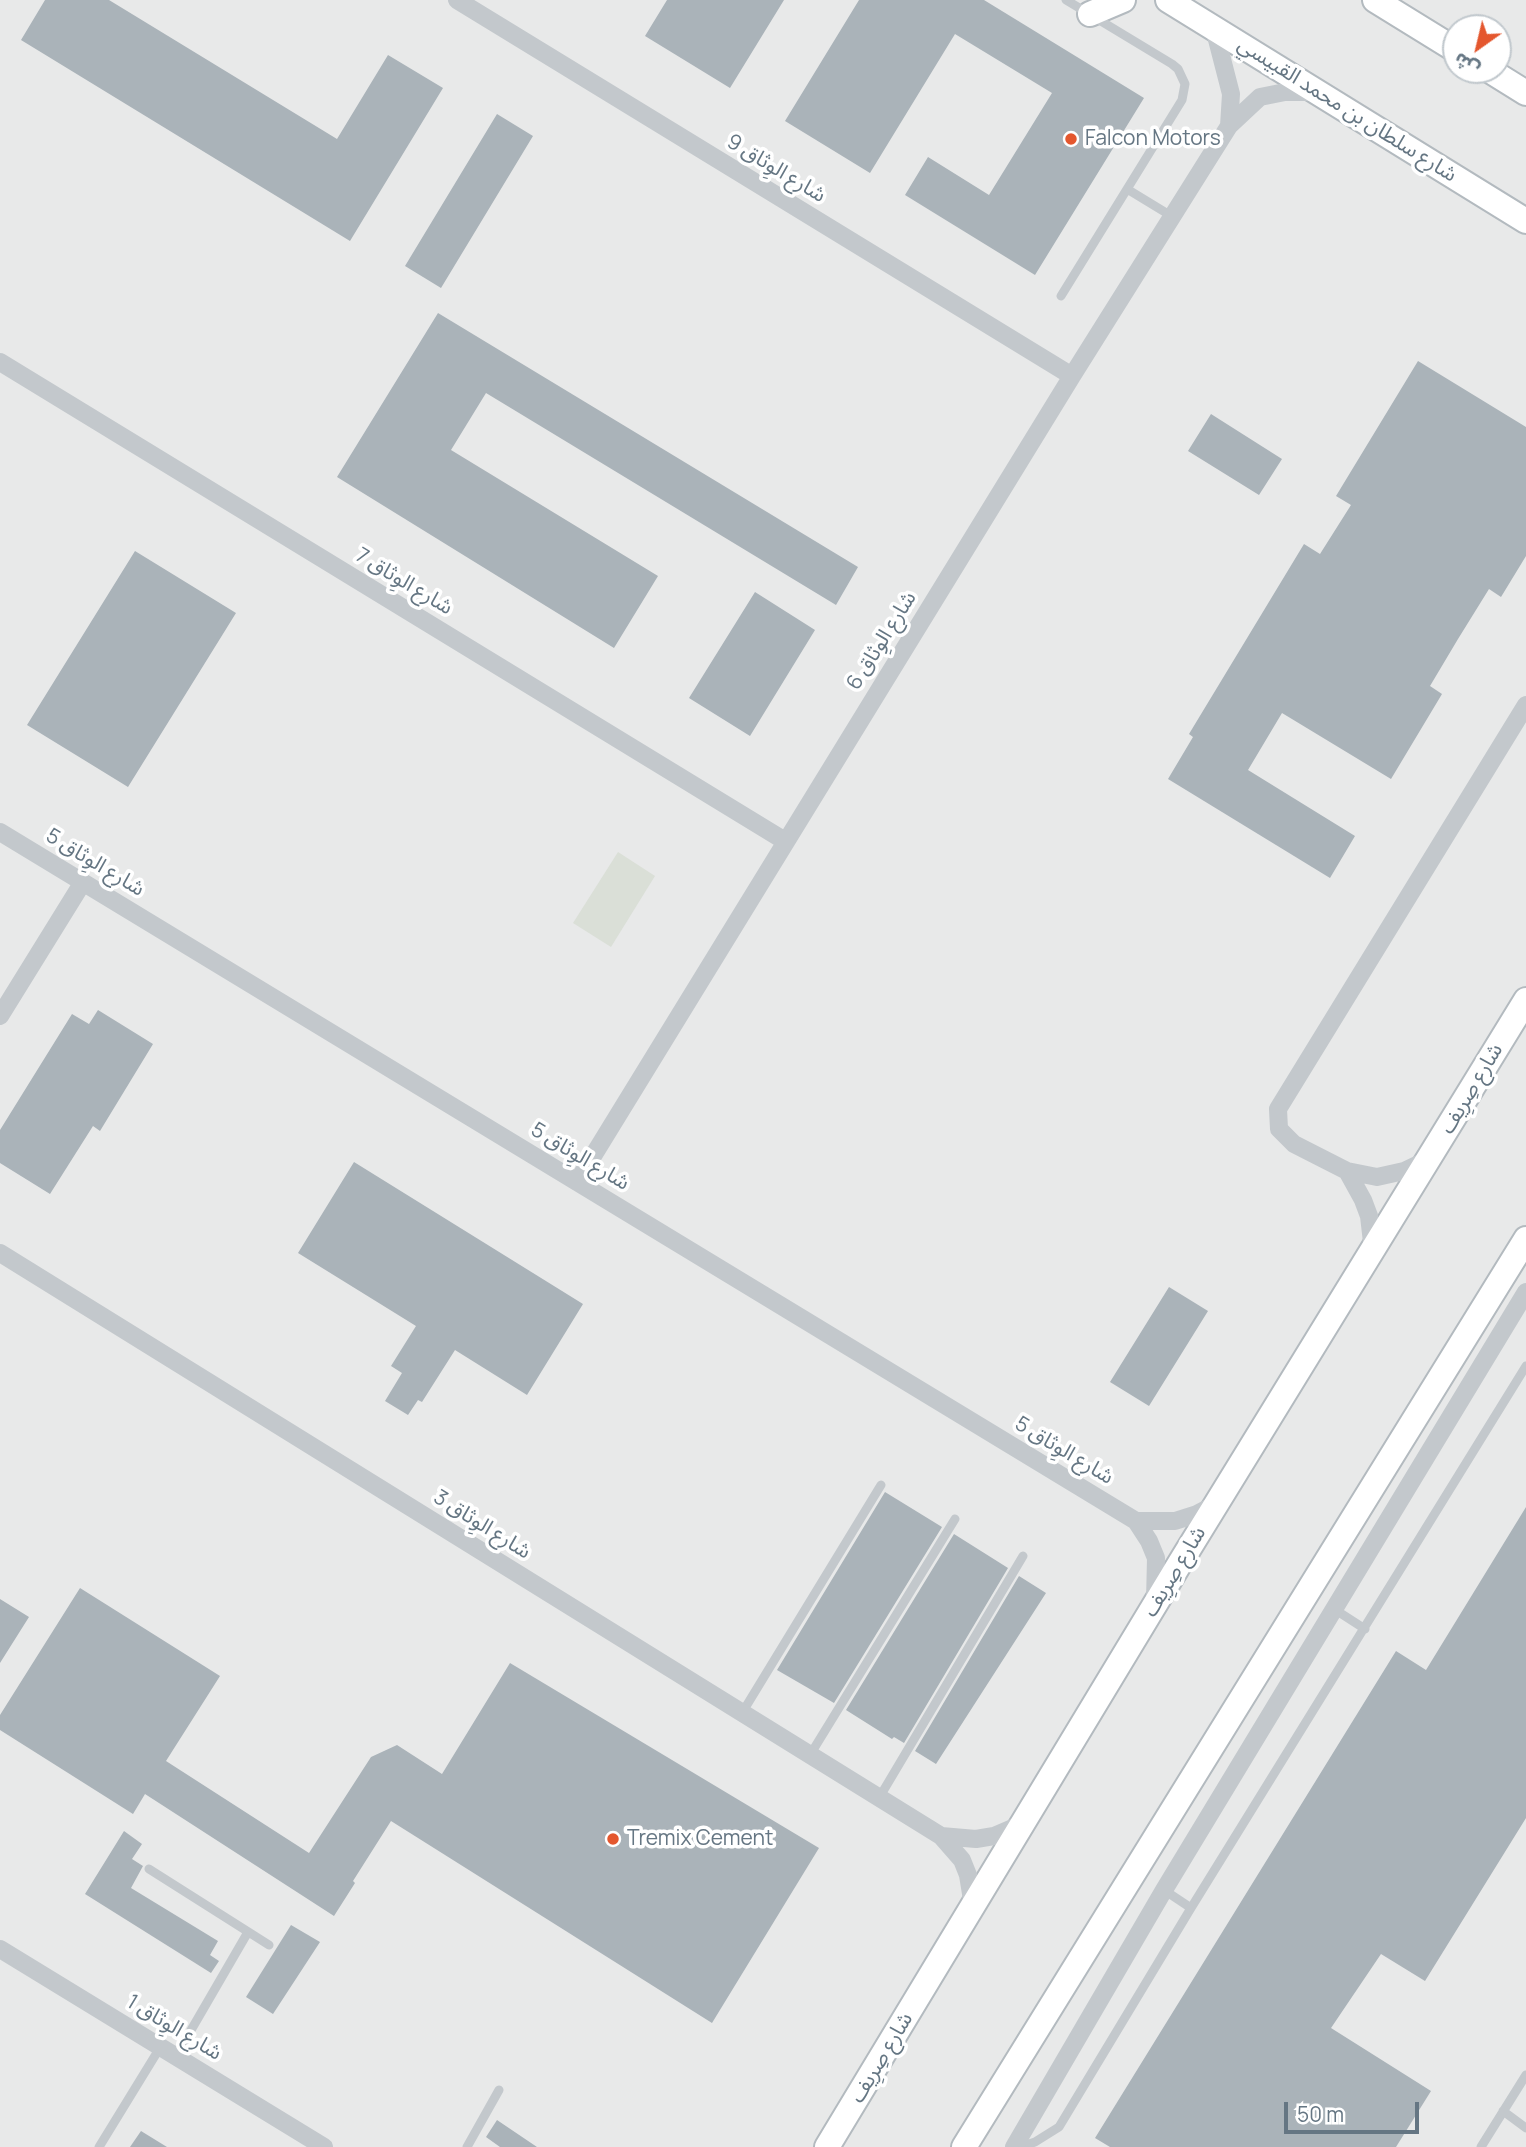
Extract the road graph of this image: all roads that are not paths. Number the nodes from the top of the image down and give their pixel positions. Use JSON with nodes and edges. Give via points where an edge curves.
{"nodes":[{"id":1,"x":457,"y":0,"type":"edge"},
{"id":2,"x":1066,"y":0,"type":"edge"},
{"id":3,"x":1122,"y":0,"type":"edge"},
{"id":4,"x":1168,"y":0,"type":"edge"},
{"id":5,"x":1375,"y":0,"type":"edge"},
{"id":6,"x":1090,"y":14,"type":"junction"},
{"id":7,"x":1214,"y":28,"type":"junction"},
{"id":8,"x":1442,"y":41,"type":"edge"},
{"id":9,"x":1318,"y":92,"type":"junction"},
{"id":10,"x":1229,"y":126,"type":"junction"},
{"id":11,"x":1127,"y":188,"type":"junction"},
{"id":12,"x":1172,"y":217,"type":"junction"},
{"id":13,"x":1526,"y":221,"type":"edge"},
{"id":14,"x":1061,"y":296,"type":"dead end"},
{"id":15,"x":0,"y":362,"type":"edge"},
{"id":16,"x":1072,"y":376,"type":"junction"},
{"id":17,"x":1526,"y":705,"type":"edge"},
{"id":18,"x":0,"y":832,"type":"edge"},
{"id":19,"x":785,"y":841,"type":"junction"},
{"id":20,"x":83,"y":882,"type":"junction"},
{"id":21,"x":1526,"y":1000,"type":"edge"},
{"id":22,"x":0,"y":1016,"type":"edge"},
{"id":23,"x":1429,"y":1159,"type":"junction"},
{"id":24,"x":1347,"y":1171,"type":"junction"},
{"id":25,"x":577,"y":1182,"type":"junction"},
{"id":26,"x":1526,"y":1239,"type":"edge"},
{"id":27,"x":1373,"y":1251,"type":"junction"},
{"id":28,"x":0,"y":1253,"type":"edge"},
{"id":29,"x":1525,"y":1297,"type":"edge"},
{"id":30,"x":1526,"y":1366,"type":"edge"},
{"id":31,"x":881,"y":1485,"type":"dead end"},
{"id":32,"x":1218,"y":1503,"type":"junction"},
{"id":33,"x":955,"y":1519,"type":"dead end"},
{"id":34,"x":1136,"y":1521,"type":"junction"},
{"id":35,"x":1023,"y":1556,"type":"dead end"},
{"id":36,"x":1155,"y":1604,"type":"junction"},
{"id":37,"x":1334,"y":1609,"type":"junction"},
{"id":38,"x":1365,"y":1629,"type":"junction"},
{"id":39,"x":742,"y":1713,"type":"junction"},
{"id":40,"x":810,"y":1755,"type":"junction"},
{"id":41,"x":879,"y":1798,"type":"junction"},
{"id":42,"x":1026,"y":1822,"type":"junction"},
{"id":43,"x":941,"y":1836,"type":"junction"},
{"id":44,"x":149,"y":1868,"type":"dead end"},
{"id":45,"x":1164,"y":1890,"type":"junction"},
{"id":46,"x":974,"y":1906,"type":"junction"},
{"id":47,"x":1191,"y":1908,"type":"junction"},
{"id":48,"x":248,"y":1932,"type":"junction"},
{"id":49,"x":268,"y":1945,"type":"dead end"},
{"id":50,"x":0,"y":1949,"type":"edge"},
{"id":51,"x":168,"y":2051,"type":"junction"},
{"id":52,"x":1526,"y":2075,"type":"edge"},
{"id":53,"x":499,"y":2090,"type":"dead end"},
{"id":54,"x":1503,"y":2112,"type":"junction"},
{"id":55,"x":1526,"y":2128,"type":"edge"},
{"id":56,"x":99,"y":2147,"type":"edge"},
{"id":57,"x":324,"y":2147,"type":"edge"},
{"id":58,"x":467,"y":2147,"type":"edge"},
{"id":59,"x":827,"y":2147,"type":"edge"},
{"id":60,"x":964,"y":2147,"type":"edge"},
{"id":61,"x":1014,"y":2147,"type":"edge"},
{"id":62,"x":1020,"y":2147,"type":"edge"},
{"id":63,"x":1482,"y":2147,"type":"edge"}],
"edges":[{"from":1,"to":16,"type":"street","name":"شارع الوِثاق 9"},
{"from":2,"to":6,"type":"lane"},
{"from":3,"to":6,"type":"street"},
{"from":4,"to":7,"type":"street","name":"شارع سلطان بن محمد القبيسي"},
{"from":5,"to":8,"type":"street"},
{"from":6,"to":11,"type":"lane","via":[[1172,64],[1185,83],[1182,100]]},
{"from":7,"to":9,"type":"street","name":"شارع سلطان بن محمد القبيسي"},
{"from":7,"to":10,"type":"street","name":"شارع الوِثاق 6","via":[[1231,94]]},
{"from":9,"to":10,"type":"street","name":"شارع الوِثاق 6","via":[[1260,97]]},
{"from":9,"to":13,"type":"street","name":"شارع سلطان بن محمد القبيسي"},
{"from":10,"to":12,"type":"street","name":"شارع الوِثاق 6"},
{"from":11,"to":12,"type":"lane"},
{"from":11,"to":14,"type":"lane"},
{"from":12,"to":16,"type":"street","name":"شارع الوِثاق 6"},
{"from":15,"to":19,"type":"street","name":"شارع الوِثاق 7"},
{"from":16,"to":19,"type":"street","name":"شارع الوِثاق 6"},
{"from":17,"to":24,"type":"street","via":[[1279,1109],[1279,1129],[1294,1144]]},
{"from":18,"to":20,"type":"street","name":"شارع الوِثاق 5"},
{"from":19,"to":25,"type":"street","name":"شارع الوِثاق 6"},
{"from":20,"to":22,"type":"street"},
{"from":20,"to":25,"type":"street","name":"شارع الوِثاق 5"},
{"from":21,"to":23,"type":"street","name":"شارع صِرِيف"},
{"from":23,"to":24,"type":"street","via":[[1377,1177]]},
{"from":23,"to":27,"type":"street","name":"شارع صِرِيف"},
{"from":24,"to":27,"type":"street","via":[[1369,1216]]},
{"from":25,"to":34,"type":"street","name":"شارع الوِثاق 5"},
{"from":26,"to":60,"type":"street"},
{"from":27,"to":32,"type":"street","name":"شارع صِرِيف"},
{"from":28,"to":39,"type":"street","name":"شارع الوِثاق 3"},
{"from":29,"to":37,"type":"street"},
{"from":30,"to":38,"type":"lane"},
{"from":31,"to":39,"type":"lane"},
{"from":32,"to":34,"type":"street","via":[[1175,1521]]},
{"from":32,"to":36,"type":"street","name":"شارع صِرِيف"},
{"from":33,"to":40,"type":"lane"},
{"from":34,"to":36,"type":"street","name":"شارع الوِثاق 5","via":[[1156,1558]]},
{"from":35,"to":41,"type":"lane"},
{"from":36,"to":42,"type":"street","name":"شارع صِرِيف"},
{"from":37,"to":38,"type":"lane"},
{"from":37,"to":45,"type":"street"},
{"from":38,"to":47,"type":"lane"},
{"from":39,"to":40,"type":"street","name":"شارع الوِثاق 3"},
{"from":40,"to":41,"type":"street","name":"شارع الوِثاق 3"},
{"from":41,"to":43,"type":"street","name":"شارع الوِثاق 3"},
{"from":42,"to":43,"type":"street","name":"شارع الوِثاق 3","via":[[985,1838]]},
{"from":42,"to":46,"type":"street","name":"شارع صِرِيف"},
{"from":43,"to":46,"type":"street","name":"شارع الوِثاق 3","via":[[962,1860]]},
{"from":44,"to":48,"type":"lane"},
{"from":45,"to":47,"type":"lane"},
{"from":45,"to":61,"type":"street"},
{"from":46,"to":59,"type":"street","name":"شارع صِرِيف"},
{"from":47,"to":62,"type":"lane","via":[[1059,2127]]},
{"from":48,"to":49,"type":"lane"},
{"from":48,"to":51,"type":"lane"},
{"from":50,"to":51,"type":"street","name":"شارع الوِثاق 1"},
{"from":51,"to":56,"type":"lane"},
{"from":51,"to":57,"type":"street","name":"شارع الوِثاق 1"},
{"from":52,"to":54,"type":"lane"},
{"from":53,"to":58,"type":"lane"},
{"from":54,"to":55,"type":"lane"},
{"from":54,"to":63,"type":"lane"}]}
